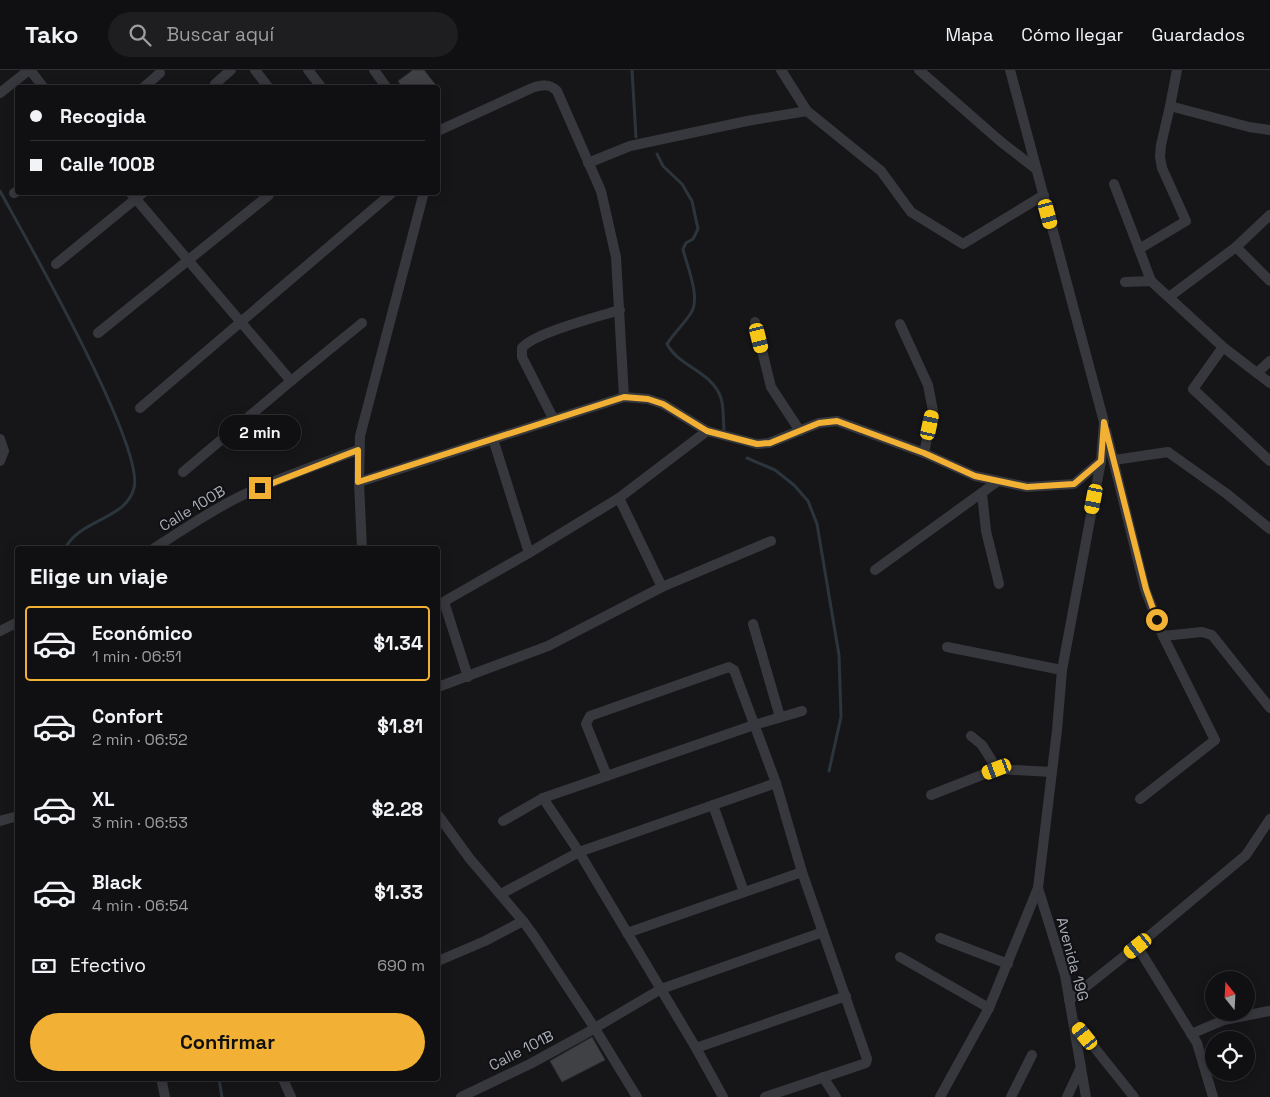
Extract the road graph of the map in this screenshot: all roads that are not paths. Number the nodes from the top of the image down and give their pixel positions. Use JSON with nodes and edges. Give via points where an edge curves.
{"nodes":[{"id":1,"x":30,"y":70,"type":"edge"},
{"id":2,"x":231,"y":70,"type":"edge"},
{"id":3,"x":255,"y":70,"type":"edge"},
{"id":4,"x":308,"y":70,"type":"edge"},
{"id":5,"x":374,"y":70,"type":"edge"},
{"id":6,"x":781,"y":70,"type":"edge"},
{"id":7,"x":919,"y":70,"type":"edge"},
{"id":8,"x":1010,"y":70,"type":"edge"},
{"id":9,"x":1176,"y":70,"type":"edge"},
{"id":10,"x":160,"y":73,"type":"dead end"},
{"id":11,"x":42,"y":85,"type":"edge"},
{"id":12,"x":146,"y":85,"type":"edge"},
{"id":13,"x":216,"y":85,"type":"edge"},
{"id":14,"x":267,"y":85,"type":"edge"},
{"id":15,"x":320,"y":85,"type":"edge"},
{"id":16,"x":385,"y":85,"type":"edge"},
{"id":17,"x":0,"y":93,"type":"edge"},
{"id":18,"x":1170,"y":106,"type":"junction"},
{"id":19,"x":808,"y":111,"type":"junction"},
{"id":20,"x":440,"y":130,"type":"edge"},
{"id":21,"x":1270,"y":130,"type":"edge"},
{"id":22,"x":588,"y":163,"type":"junction"},
{"id":23,"x":1036,"y":169,"type":"junction"},
{"id":24,"x":1114,"y":184,"type":"dead end"},
{"id":25,"x":137,"y":195,"type":"edge"},
{"id":26,"x":269,"y":195,"type":"dead end"},
{"id":27,"x":389,"y":195,"type":"edge"},
{"id":28,"x":423,"y":195,"type":"edge"},
{"id":29,"x":1044,"y":195,"type":"junction"},
{"id":30,"x":1270,"y":215,"type":"edge"},
{"id":31,"x":1236,"y":247,"type":"junction"},
{"id":32,"x":1139,"y":249,"type":"junction"},
{"id":33,"x":190,"y":260,"type":"junction"},
{"id":34,"x":56,"y":264,"type":"dead end"},
{"id":35,"x":1151,"y":281,"type":"junction"},
{"id":36,"x":1270,"y":281,"type":"edge"},
{"id":37,"x":1124,"y":282,"type":"dead end"},
{"id":38,"x":1169,"y":296,"type":"junction"},
{"id":39,"x":620,"y":310,"type":"junction"},
{"id":40,"x":242,"y":321,"type":"junction"},
{"id":41,"x":755,"y":322,"type":"dead end"},
{"id":42,"x":362,"y":323,"type":"dead end"},
{"id":43,"x":900,"y":324,"type":"dead end"},
{"id":44,"x":98,"y":333,"type":"dead end"},
{"id":45,"x":1223,"y":347,"type":"junction"},
{"id":46,"x":1270,"y":361,"type":"edge"},
{"id":47,"x":1257,"y":373,"type":"junction"},
{"id":48,"x":291,"y":380,"type":"junction"},
{"id":49,"x":1270,"y":383,"type":"edge"},
{"id":50,"x":624,"y":397,"type":"junction"},
{"id":51,"x":140,"y":408,"type":"dead end"},
{"id":52,"x":553,"y":418,"type":"junction"},
{"id":53,"x":1104,"y":422,"type":"junction"},
{"id":54,"x":707,"y":431,"type":"junction"},
{"id":55,"x":800,"y":431,"type":"junction"},
{"id":56,"x":0,"y":439,"type":"edge"},
{"id":57,"x":494,"y":439,"type":"junction"},
{"id":58,"x":358,"y":450,"type":"junction"},
{"id":59,"x":924,"y":453,"type":"junction"},
{"id":60,"x":1114,"y":460,"type":"junction"},
{"id":61,"x":0,"y":461,"type":"edge"},
{"id":62,"x":1101,"y":461,"type":"junction"},
{"id":63,"x":1270,"y":461,"type":"edge"},
{"id":64,"x":183,"y":472,"type":"dead end"},
{"id":65,"x":998,"y":481,"type":"junction"},
{"id":66,"x":358,"y":482,"type":"junction"},
{"id":67,"x":982,"y":493,"type":"junction"},
{"id":68,"x":618,"y":498,"type":"junction"},
{"id":69,"x":1270,"y":529,"type":"edge"},
{"id":70,"x":771,"y":541,"type":"dead end"},
{"id":71,"x":159,"y":546,"type":"edge"},
{"id":72,"x":362,"y":546,"type":"edge"},
{"id":73,"x":530,"y":553,"type":"junction"},
{"id":74,"x":875,"y":570,"type":"dead end"},
{"id":75,"x":1000,"y":584,"type":"dead end"},
{"id":76,"x":662,"y":587,"type":"junction"},
{"id":77,"x":15,"y":624,"type":"edge"},
{"id":78,"x":753,"y":624,"type":"dead end"},
{"id":79,"x":0,"y":631,"type":"edge"},
{"id":80,"x":1163,"y":636,"type":"junction"},
{"id":81,"x":947,"y":647,"type":"dead end"},
{"id":82,"x":1062,"y":670,"type":"junction"},
{"id":83,"x":468,"y":677,"type":"junction"},
{"id":84,"x":440,"y":686,"type":"edge"},
{"id":85,"x":1270,"y":708,"type":"edge"},
{"id":86,"x":802,"y":711,"type":"dead end"},
{"id":87,"x":780,"y":717,"type":"junction"},
{"id":88,"x":754,"y":725,"type":"junction"},
{"id":89,"x":971,"y":736,"type":"dead end"},
{"id":90,"x":997,"y":769,"type":"junction"},
{"id":91,"x":1052,"y":772,"type":"junction"},
{"id":92,"x":607,"y":776,"type":"junction"},
{"id":93,"x":776,"y":783,"type":"junction"},
{"id":94,"x":931,"y":795,"type":"dead end"},
{"id":95,"x":543,"y":798,"type":"junction"},
{"id":96,"x":1140,"y":799,"type":"dead end"},
{"id":97,"x":713,"y":805,"type":"junction"},
{"id":98,"x":15,"y":817,"type":"edge"},
{"id":99,"x":440,"y":818,"type":"edge"},
{"id":100,"x":1270,"y":819,"type":"edge"},
{"id":101,"x":0,"y":821,"type":"edge"},
{"id":102,"x":503,"y":821,"type":"dead end"},
{"id":103,"x":579,"y":852,"type":"junction"},
{"id":104,"x":802,"y":872,"type":"junction"},
{"id":105,"x":1038,"y":888,"type":"junction"},
{"id":106,"x":744,"y":892,"type":"junction"},
{"id":107,"x":501,"y":894,"type":"junction"},
{"id":108,"x":524,"y":921,"type":"junction"},
{"id":109,"x":627,"y":932,"type":"junction"},
{"id":110,"x":823,"y":932,"type":"junction"},
{"id":111,"x":940,"y":938,"type":"dead end"},
{"id":112,"x":1138,"y":946,"type":"junction"},
{"id":113,"x":900,"y":957,"type":"dead end"},
{"id":114,"x":440,"y":960,"type":"edge"},
{"id":115,"x":1008,"y":964,"type":"junction"},
{"id":116,"x":661,"y":989,"type":"junction"},
{"id":117,"x":846,"y":996,"type":"junction"},
{"id":118,"x":1069,"y":1000,"type":"junction"},
{"id":119,"x":989,"y":1008,"type":"junction"},
{"id":120,"x":1269,"y":1010,"type":"edge"},
{"id":121,"x":1073,"y":1021,"type":"junction"},
{"id":122,"x":594,"y":1027,"type":"junction"},
{"id":123,"x":1191,"y":1034,"type":"junction"},
{"id":124,"x":696,"y":1048,"type":"junction"},
{"id":125,"x":1032,"y":1055,"type":"dead end"},
{"id":126,"x":1081,"y":1068,"type":"junction"},
{"id":127,"x":823,"y":1077,"type":"junction"},
{"id":128,"x":284,"y":1081,"type":"edge"},
{"id":129,"x":162,"y":1082,"type":"dead end"},
{"id":130,"x":165,"y":1097,"type":"edge"},
{"id":131,"x":291,"y":1097,"type":"edge"},
{"id":132,"x":461,"y":1097,"type":"edge"},
{"id":133,"x":637,"y":1097,"type":"edge"},
{"id":134,"x":723,"y":1097,"type":"edge"},
{"id":135,"x":765,"y":1097,"type":"edge"},
{"id":136,"x":836,"y":1097,"type":"edge"},
{"id":137,"x":940,"y":1097,"type":"edge"},
{"id":138,"x":1012,"y":1097,"type":"edge"},
{"id":139,"x":1067,"y":1097,"type":"edge"},
{"id":140,"x":1086,"y":1097,"type":"edge"},
{"id":141,"x":1134,"y":1097,"type":"edge"},
{"id":142,"x":1213,"y":1097,"type":"edge"}],
"edges":[{"from":1,"to":11,"type":"street"},
{"from":1,"to":17,"type":"street"},
{"from":2,"to":13,"type":"street"},
{"from":3,"to":14,"type":"street"},
{"from":4,"to":15,"type":"street"},
{"from":5,"to":16,"type":"street"},
{"from":6,"to":19,"type":"street"},
{"from":7,"to":23,"type":"street"},
{"from":8,"to":23,"type":"street"},
{"from":9,"to":18,"type":"street"},
{"from":10,"to":12,"type":"street"},
{"from":18,"to":21,"type":"street"},
{"from":18,"to":32,"type":"street","via":[[1160,157],[1186,221]]},
{"from":19,"to":22,"type":"street","via":[[630,146]]},
{"from":19,"to":29,"type":"street","via":[[881,171],[912,212],[962,244]]},
{"from":20,"to":22,"type":"street","via":[[532,88],[552,86]]},
{"from":22,"to":39,"type":"street","via":[[601,191],[616,257]]},
{"from":23,"to":29,"type":"street"},
{"from":24,"to":32,"type":"street"},
{"from":25,"to":33,"type":"street"},
{"from":25,"to":34,"type":"street"},
{"from":26,"to":33,"type":"street"},
{"from":27,"to":40,"type":"street"},
{"from":28,"to":58,"type":"street"},
{"from":29,"to":53,"type":"street"},
{"from":30,"to":31,"type":"street"},
{"from":31,"to":36,"type":"street"},
{"from":31,"to":38,"type":"street"},
{"from":32,"to":35,"type":"street"},
{"from":33,"to":40,"type":"street"},
{"from":33,"to":44,"type":"street"},
{"from":35,"to":37,"type":"street"},
{"from":35,"to":38,"type":"street"},
{"from":38,"to":45,"type":"street"},
{"from":39,"to":50,"type":"street"},
{"from":39,"to":52,"type":"street","via":[[565,326],[530,341],[522,348],[522,357]]},
{"from":40,"to":48,"type":"street"},
{"from":40,"to":51,"type":"street"},
{"from":41,"to":55,"type":"street","via":[[771,387]]},
{"from":42,"to":48,"type":"street"},
{"from":43,"to":59,"type":"street","via":[[930,394],[933,411]]},
{"from":45,"to":47,"type":"street"},
{"from":45,"to":63,"type":"street","via":[[1193,389]]},
{"from":46,"to":47,"type":"street"},
{"from":47,"to":49,"type":"street"},
{"from":48,"to":64,"type":"street"},
{"from":50,"to":52,"type":"street"},
{"from":50,"to":54,"type":"street","via":[[663,404]]},
{"from":52,"to":57,"type":"street"},
{"from":53,"to":60,"type":"street"},
{"from":53,"to":62,"type":"street"},
{"from":54,"to":55,"type":"street","via":[[757,444],[770,443]]},
{"from":54,"to":68,"type":"street"},
{"from":55,"to":59,"type":"street","via":[[819,423],[837,421]]},
{"from":56,"to":61,"type":"street","via":[[4,451]]},
{"from":57,"to":66,"type":"street"},
{"from":57,"to":73,"type":"street"},
{"from":58,"to":66,"type":"street"},
{"from":58,"to":71,"type":"street","name":"Calle 100B","via":[[242,495]]},
{"from":59,"to":65,"type":"street","via":[[975,476]]},
{"from":60,"to":69,"type":"street","via":[[1168,452]]},
{"from":60,"to":80,"type":"street","via":[[1146,589]]},
{"from":62,"to":65,"type":"street","via":[[1074,484],[1027,487]]},
{"from":62,"to":82,"type":"street"},
{"from":65,"to":67,"type":"street"},
{"from":66,"to":72,"type":"street"},
{"from":67,"to":74,"type":"street"},
{"from":67,"to":75,"type":"street","via":[[986,531]]},
{"from":68,"to":73,"type":"street"},
{"from":68,"to":76,"type":"street"},
{"from":70,"to":76,"type":"street"},
{"from":73,"to":83,"type":"street","via":[[445,601]]},
{"from":76,"to":83,"type":"street","via":[[548,646]]},
{"from":77,"to":79,"type":"street"},
{"from":78,"to":87,"type":"street"},
{"from":80,"to":85,"type":"street","via":[[1202,632],[1212,635]]},
{"from":80,"to":96,"type":"street","via":[[1215,740]]},
{"from":81,"to":82,"type":"street"},
{"from":82,"to":91,"type":"street"},
{"from":83,"to":84,"type":"street"},
{"from":86,"to":87,"type":"street"},
{"from":87,"to":88,"type":"street"},
{"from":88,"to":92,"type":"street"},
{"from":88,"to":92,"type":"street","via":[[734,670],[729,667],[590,716],[586,724]]},
{"from":88,"to":93,"type":"street"},
{"from":89,"to":90,"type":"street","via":[[982,745]]},
{"from":90,"to":91,"type":"street"},
{"from":90,"to":94,"type":"street"},
{"from":91,"to":105,"type":"street"},
{"from":92,"to":95,"type":"street"},
{"from":93,"to":97,"type":"street"},
{"from":93,"to":104,"type":"street"},
{"from":95,"to":102,"type":"street"},
{"from":95,"to":103,"type":"street"},
{"from":97,"to":103,"type":"street"},
{"from":97,"to":106,"type":"street"},
{"from":98,"to":101,"type":"street"},
{"from":99,"to":107,"type":"street"},
{"from":100,"to":112,"type":"street","via":[[1246,854]]},
{"from":103,"to":107,"type":"street"},
{"from":103,"to":109,"type":"street"},
{"from":104,"to":106,"type":"street"},
{"from":104,"to":110,"type":"street"},
{"from":105,"to":115,"type":"street"},
{"from":105,"to":118,"type":"street","name":"Avenida 19G","via":[[1065,975]]},
{"from":106,"to":109,"type":"street"},
{"from":107,"to":108,"type":"street"},
{"from":108,"to":114,"type":"street"},
{"from":108,"to":122,"type":"street"},
{"from":109,"to":116,"type":"street"},
{"from":110,"to":116,"type":"street","name":"Calle 101B"},
{"from":110,"to":117,"type":"street"},
{"from":111,"to":115,"type":"street"},
{"from":112,"to":118,"type":"street"},
{"from":112,"to":123,"type":"street"},
{"from":113,"to":119,"type":"street"},
{"from":115,"to":119,"type":"street"},
{"from":116,"to":122,"type":"street","name":"Calle 101B"},
{"from":116,"to":124,"type":"street"},
{"from":117,"to":124,"type":"street"},
{"from":117,"to":127,"type":"street","via":[[867,1061]]},
{"from":118,"to":121,"type":"street","name":"Avenida 19G"},
{"from":119,"to":137,"type":"street"},
{"from":120,"to":123,"type":"street","via":[[1224,1020]]},
{"from":121,"to":126,"type":"street","name":"Avenida 19G"},
{"from":121,"to":141,"type":"street"},
{"from":122,"to":132,"type":"street","name":"Calle 101B","via":[[530,1064]]},
{"from":122,"to":133,"type":"street"},
{"from":123,"to":142,"type":"street"},
{"from":124,"to":134,"type":"street"},
{"from":125,"to":138,"type":"street"},
{"from":126,"to":139,"type":"street"},
{"from":126,"to":140,"type":"street","name":"Avenida 19G"},
{"from":127,"to":135,"type":"street"},
{"from":127,"to":136,"type":"street"},
{"from":128,"to":131,"type":"street"},
{"from":129,"to":130,"type":"street"}]}
